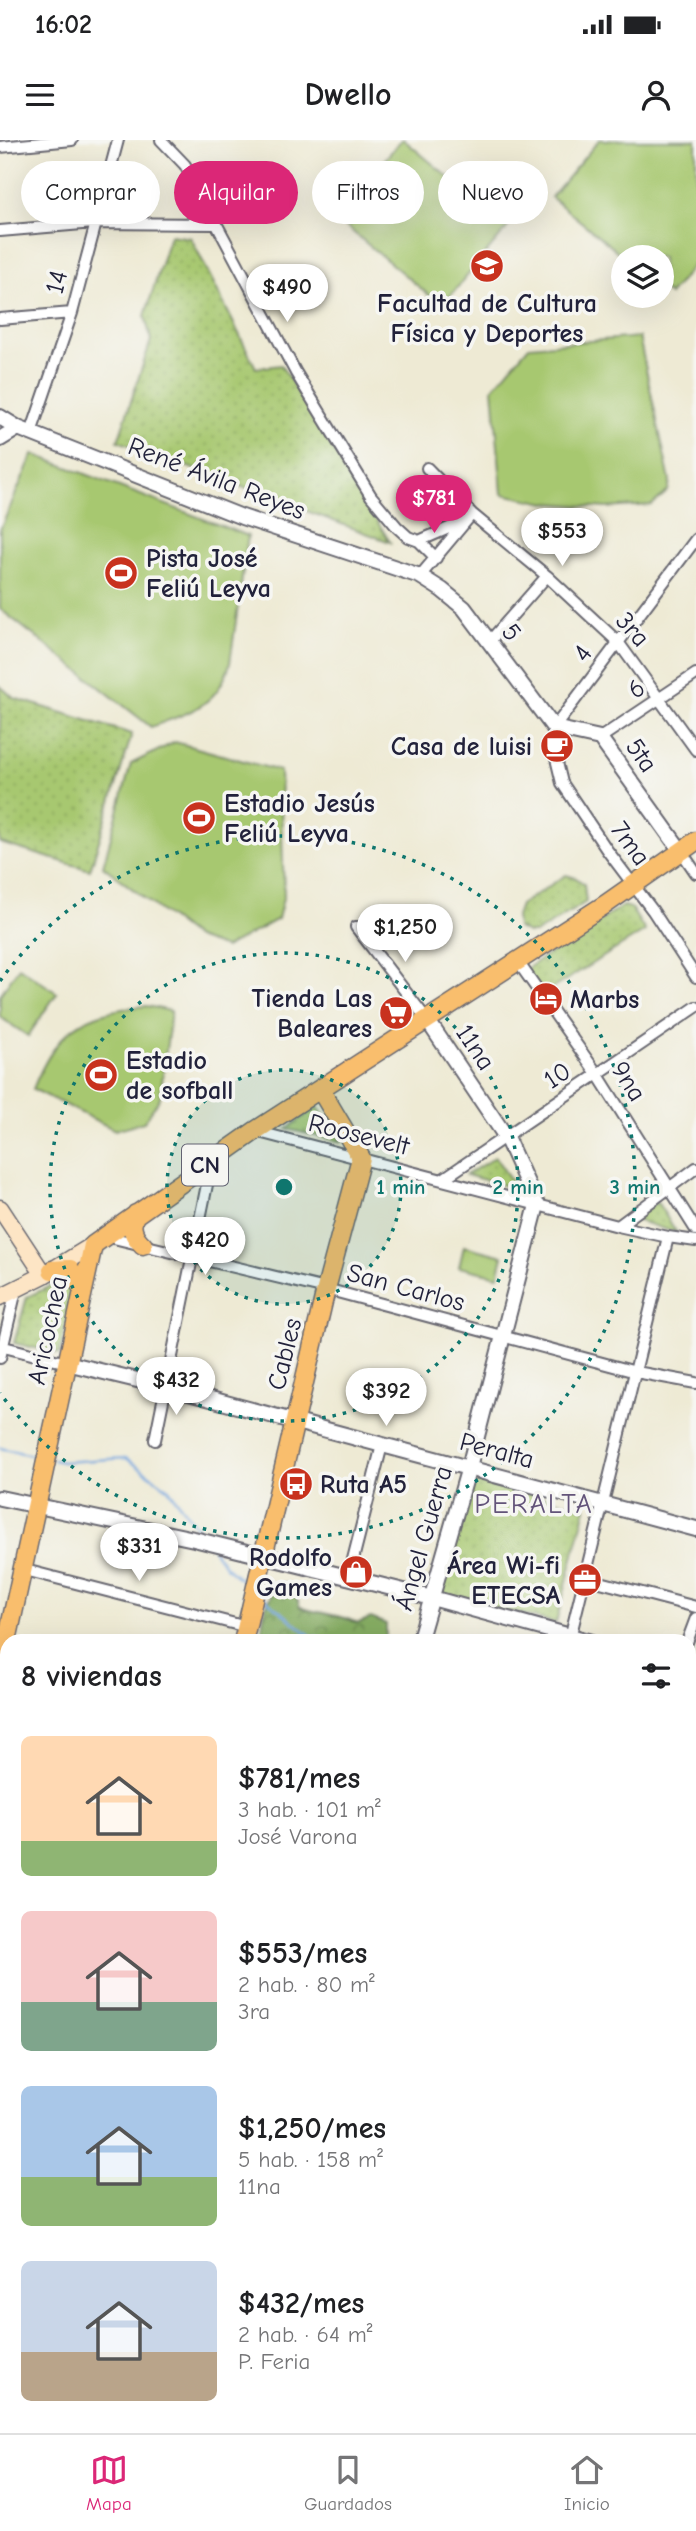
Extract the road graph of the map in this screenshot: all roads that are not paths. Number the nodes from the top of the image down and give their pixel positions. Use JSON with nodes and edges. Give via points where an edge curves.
{"nodes":[{"id":1,"x":72,"y":140,"type":"edge"},
{"id":2,"x":118,"y":140,"type":"edge"},
{"id":3,"x":161,"y":140,"type":"edge"},
{"id":4,"x":0,"y":148,"type":"edge"},
{"id":5,"x":112,"y":161,"type":"edge"},
{"id":6,"x":182,"y":161,"type":"edge"},
{"id":7,"x":82,"y":224,"type":"edge"},
{"id":8,"x":94,"y":224,"type":"edge"},
{"id":9,"x":215,"y":224,"type":"edge"},
{"id":10,"x":0,"y":231,"type":"edge"},
{"id":11,"x":72,"y":313,"type":"junction"},
{"id":12,"x":0,"y":320,"type":"edge"},
{"id":13,"x":0,"y":417,"type":"edge"},
{"id":14,"x":24,"y":431,"type":"junction"},
{"id":15,"x":0,"y":439,"type":"edge"},
{"id":16,"x":427,"y":468,"type":"dead end"},
{"id":17,"x":470,"y":517,"type":"junction"},
{"id":18,"x":696,"y":539,"type":"edge"},
{"id":19,"x":419,"y":541,"type":"junction"},
{"id":20,"x":436,"y":558,"type":"junction"},
{"id":21,"x":421,"y":576,"type":"junction"},
{"id":22,"x":547,"y":576,"type":"junction"},
{"id":23,"x":489,"y":642,"type":"junction"},
{"id":24,"x":618,"y":642,"type":"junction"},
{"id":25,"x":696,"y":674,"type":"edge"},
{"id":26,"x":661,"y":699,"type":"junction"},
{"id":27,"x":554,"y":727,"type":"junction"},
{"id":28,"x":600,"y":738,"type":"junction"},
{"id":29,"x":696,"y":750,"type":"edge"},
{"id":30,"x":688,"y":846,"type":"edge"},
{"id":31,"x":696,"y":873,"type":"edge"},
{"id":32,"x":634,"y":884,"type":"junction"},
{"id":33,"x":356,"y":927,"type":"dead end"},
{"id":34,"x":518,"y":962,"type":"junction"},
{"id":35,"x":696,"y":976,"type":"edge"},
{"id":36,"x":696,"y":1007,"type":"edge"},
{"id":37,"x":428,"y":1021,"type":"junction"},
{"id":38,"x":598,"y":1075,"type":"junction"},
{"id":39,"x":320,"y":1090,"type":"junction"},
{"id":40,"x":255,"y":1131,"type":"junction"},
{"id":41,"x":506,"y":1137,"type":"junction"},
{"id":42,"x":361,"y":1158,"type":"junction"},
{"id":43,"x":212,"y":1160,"type":"junction"},
{"id":44,"x":696,"y":1168,"type":"edge"},
{"id":45,"x":443,"y":1179,"type":"junction"},
{"id":46,"x":670,"y":1185,"type":"junction"},
{"id":47,"x":537,"y":1205,"type":"junction"},
{"id":48,"x":0,"y":1208,"type":"edge"},
{"id":49,"x":136,"y":1214,"type":"junction"},
{"id":50,"x":618,"y":1226,"type":"junction"},
{"id":51,"x":696,"y":1230,"type":"edge"},
{"id":52,"x":668,"y":1237,"type":"junction"},
{"id":53,"x":98,"y":1240,"type":"junction"},
{"id":54,"x":696,"y":1241,"type":"edge"},
{"id":55,"x":143,"y":1245,"type":"junction"},
{"id":56,"x":193,"y":1257,"type":"junction"},
{"id":57,"x":48,"y":1273,"type":"junction"},
{"id":58,"x":83,"y":1289,"type":"junction"},
{"id":59,"x":326,"y":1289,"type":"junction"},
{"id":60,"x":16,"y":1290,"type":"junction"},
{"id":61,"x":0,"y":1297,"type":"edge"},
{"id":62,"x":503,"y":1337,"type":"junction"},
{"id":63,"x":1,"y":1350,"type":"edge"},
{"id":64,"x":66,"y":1363,"type":"junction"},
{"id":65,"x":636,"y":1372,"type":"junction"},
{"id":66,"x":696,"y":1383,"type":"edge"},
{"id":67,"x":166,"y":1387,"type":"junction"},
{"id":68,"x":294,"y":1422,"type":"junction"},
{"id":69,"x":155,"y":1440,"type":"dead end"},
{"id":70,"x":382,"y":1445,"type":"junction"},
{"id":71,"x":469,"y":1467,"type":"junction"},
{"id":72,"x":0,"y":1497,"type":"edge"},
{"id":73,"x":36,"y":1505,"type":"junction"},
{"id":74,"x":602,"y":1505,"type":"junction"},
{"id":75,"x":696,"y":1530,"type":"edge"},
{"id":76,"x":262,"y":1566,"type":"junction"},
{"id":77,"x":21,"y":1569,"type":"junction"},
{"id":78,"x":585,"y":1578,"type":"junction"},
{"id":79,"x":348,"y":1579,"type":"junction"},
{"id":80,"x":432,"y":1598,"type":"junction"},
{"id":81,"x":696,"y":1607,"type":"edge"},
{"id":82,"x":9,"y":1634,"type":"edge"},
{"id":83,"x":245,"y":1634,"type":"edge"},
{"id":84,"x":421,"y":1634,"type":"edge"},
{"id":85,"x":553,"y":1634,"type":"edge"},
{"id":86,"x":571,"y":1634,"type":"edge"}],
"edges":[{"from":1,"to":4,"type":"street"},
{"from":2,"to":5,"type":"street","name":"14"},
{"from":3,"to":6,"type":"street"},
{"from":7,"to":10,"type":"street"},
{"from":8,"to":11,"type":"street","name":"14"},
{"from":9,"to":19,"type":"street","via":[[370,496],[397,527]]},
{"from":11,"to":12,"type":"street"},
{"from":11,"to":14,"type":"street","name":"14"},
{"from":13,"to":14,"type":"street","name":"René Ávila Reyes"},
{"from":14,"to":15,"type":"street"},
{"from":14,"to":21,"type":"street","name":"René Ávila Reyes","via":[[242,517]]},
{"from":16,"to":17,"type":"street","name":"3ra"},
{"from":17,"to":19,"type":"street"},
{"from":17,"to":20,"type":"street"},
{"from":17,"to":22,"type":"street","name":"3ra"},
{"from":18,"to":24,"type":"street","name":"4"},
{"from":19,"to":20,"type":"street"},
{"from":20,"to":21,"type":"street"},
{"from":21,"to":23,"type":"street","name":"5","via":[[464,608]]},
{"from":22,"to":23,"type":"street"},
{"from":22,"to":24,"type":"street","name":"3ra"},
{"from":23,"to":27,"type":"street","name":"5"},
{"from":24,"to":26,"type":"street","name":"3ra"},
{"from":24,"to":27,"type":"street","name":"4"},
{"from":25,"to":26,"type":"street","name":"6"},
{"from":26,"to":28,"type":"street","name":"6"},
{"from":26,"to":29,"type":"street","name":"3ra"},
{"from":27,"to":28,"type":"street","name":"5ta"},
{"from":27,"to":32,"type":"street","name":"7ma","via":[[552,742],[562,783]]},
{"from":28,"to":30,"type":"street","name":"5ta"},
{"from":30,"to":31,"type":"street","name":"5ta"},
{"from":30,"to":32,"type":"main road","number":"CN"},
{"from":32,"to":34,"type":"main road","number":"CN"},
{"from":32,"to":35,"type":"street","name":"7ma"},
{"from":33,"to":37,"type":"street","name":"11na"},
{"from":34,"to":37,"type":"main road","number":"CN"},
{"from":34,"to":38,"type":"street","name":"9na"},
{"from":36,"to":38,"type":"street","name":"10"},
{"from":37,"to":39,"type":"main road","number":"CN"},
{"from":37,"to":41,"type":"street","name":"11na"},
{"from":38,"to":41,"type":"street","name":"10"},
{"from":38,"to":46,"type":"street","name":"9na"},
{"from":39,"to":40,"type":"main road","number":"CN"},
{"from":39,"to":42,"type":"main road"},
{"from":40,"to":42,"type":"street","name":"Roosevelt"},
{"from":40,"to":43,"type":"main road","number":"CN"},
{"from":41,"to":45,"type":"street","name":"10"},
{"from":41,"to":47,"type":"street","name":"11na"},
{"from":42,"to":45,"type":"street","name":"Roosevelt"},
{"from":42,"to":59,"type":"main road","name":"Cables"},
{"from":43,"to":49,"type":"main road","number":"CN"},
{"from":43,"to":56,"type":"street"},
{"from":44,"to":46,"type":"street"},
{"from":45,"to":47,"type":"street","name":"Roosevelt"},
{"from":46,"to":50,"type":"street"},
{"from":46,"to":51,"type":"street","name":"9na"},
{"from":47,"to":50,"type":"street","name":"Roosevelt"},
{"from":47,"to":62,"type":"street","name":"Ángel Guerra"},
{"from":48,"to":57,"type":"main road"},
{"from":49,"to":53,"type":"main road","number":"CN"},
{"from":49,"to":55,"type":"main road","via":[[132,1229]]},
{"from":50,"to":52,"type":"street","name":"Roosevelt"},
{"from":52,"to":54,"type":"street","name":"Roosevelt"},
{"from":52,"to":65,"type":"street"},
{"from":53,"to":55,"type":"street","name":"San Carlos"},
{"from":53,"to":57,"type":"main road","number":"CN"},
{"from":53,"to":58,"type":"main road","name":"Aricochea"},
{"from":55,"to":56,"type":"street","name":"San Carlos"},
{"from":56,"to":59,"type":"street","name":"San Carlos"},
{"from":56,"to":67,"type":"street"},
{"from":57,"to":58,"type":"main road","via":[[70,1269]]},
{"from":57,"to":60,"type":"main road","number":"CN"},
{"from":58,"to":64,"type":"main road","name":"Aricochea"},
{"from":59,"to":62,"type":"street","name":"San Carlos"},
{"from":59,"to":68,"type":"main road","name":"Cables"},
{"from":60,"to":61,"type":"main road","number":"CN"},
{"from":60,"to":63,"type":"street"},
{"from":62,"to":65,"type":"street","name":"San Carlos"},
{"from":62,"to":71,"type":"street","name":"Ángel Guerra"},
{"from":63,"to":64,"type":"street","name":"Peralta"},
{"from":64,"to":67,"type":"street","name":"Peralta"},
{"from":64,"to":73,"type":"main road","name":"Aricochea"},
{"from":65,"to":66,"type":"street","name":"San Carlos"},
{"from":65,"to":74,"type":"street"},
{"from":67,"to":68,"type":"street","name":"Peralta"},
{"from":67,"to":69,"type":"street"},
{"from":68,"to":70,"type":"street","name":"Peralta"},
{"from":68,"to":76,"type":"main road","name":"Cables"},
{"from":70,"to":71,"type":"street","name":"Peralta"},
{"from":70,"to":79,"type":"street"},
{"from":71,"to":74,"type":"street","name":"Peralta"},
{"from":71,"to":80,"type":"street","name":"Ángel Guerra"},
{"from":72,"to":73,"type":"street"},
{"from":73,"to":76,"type":"street","via":[[230,1549]]},
{"from":73,"to":77,"type":"main road","name":"Aricochea"},
{"from":74,"to":75,"type":"street","name":"Peralta"},
{"from":74,"to":78,"type":"street"},
{"from":76,"to":79,"type":"street"},
{"from":76,"to":83,"type":"main road","name":"Cables"},
{"from":77,"to":82,"type":"main road","name":"Aricochea"},
{"from":77,"to":83,"type":"street"},
{"from":78,"to":81,"type":"street"},
{"from":78,"to":86,"type":"street"},
{"from":79,"to":80,"type":"street"},
{"from":80,"to":84,"type":"street","name":"Ángel Guerra"},
{"from":80,"to":85,"type":"street"}]}
